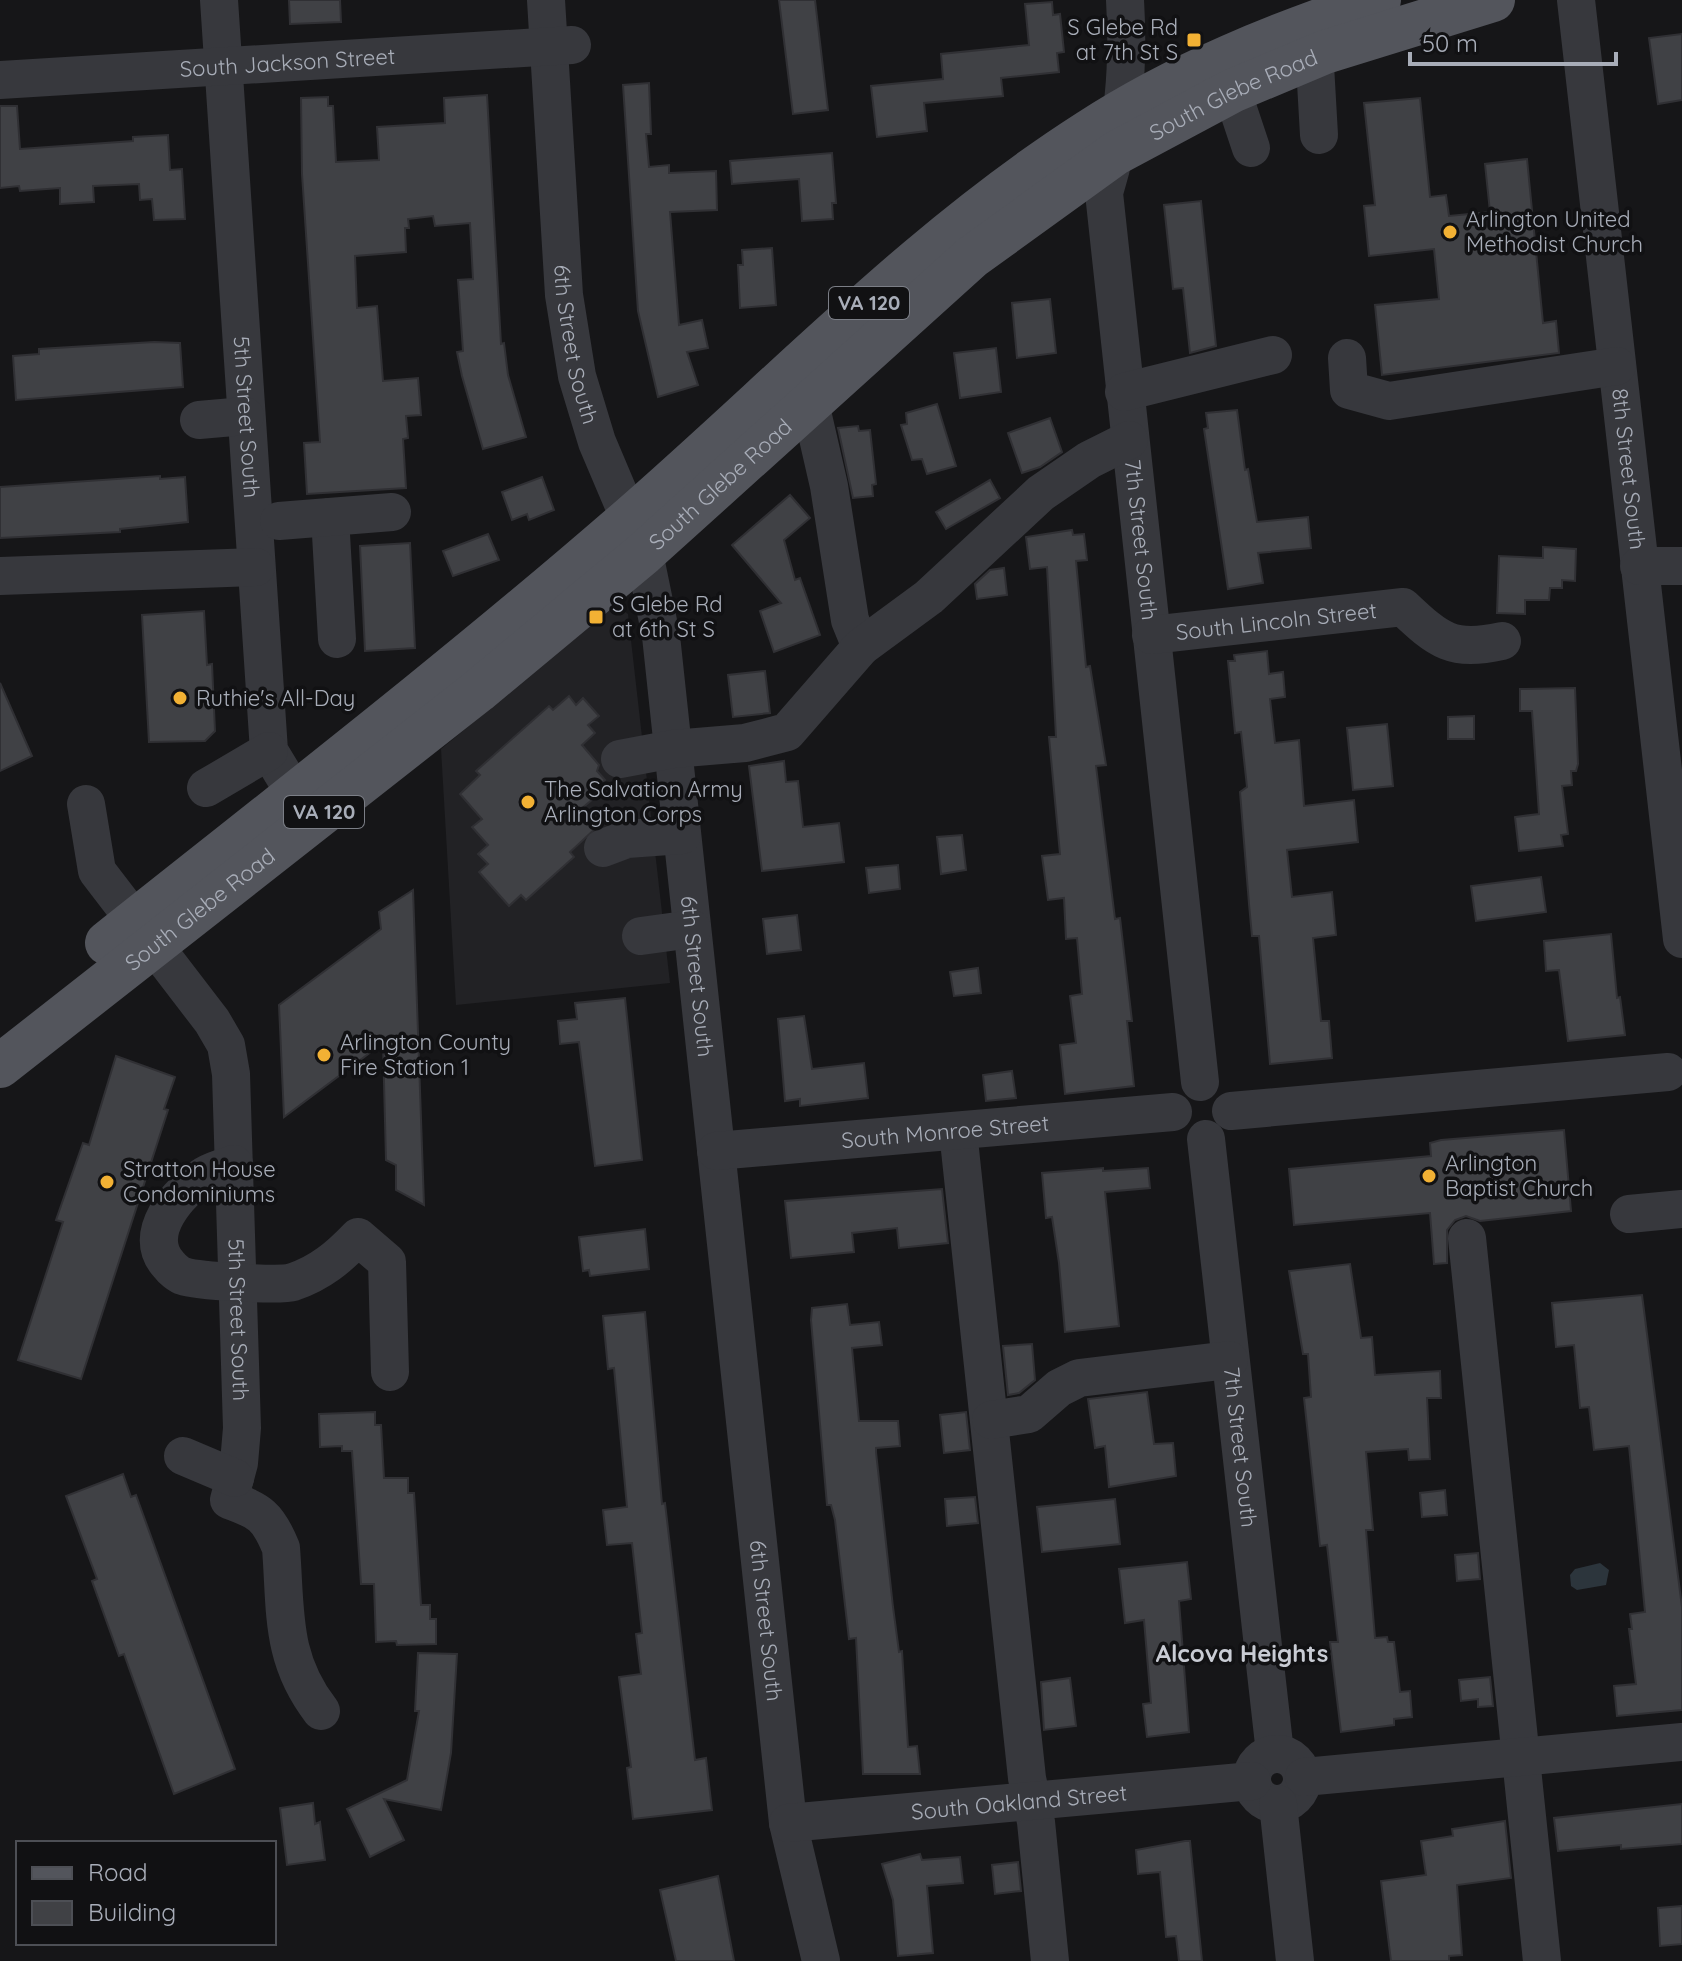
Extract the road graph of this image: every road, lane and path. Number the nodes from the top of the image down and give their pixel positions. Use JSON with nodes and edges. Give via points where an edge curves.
{"nodes":[{"id":1,"x":219,"y":0,"type":"edge"},
{"id":2,"x":546,"y":0,"type":"edge"},
{"id":3,"x":1125,"y":0,"type":"edge"},
{"id":4,"x":1379,"y":0,"type":"edge"},
{"id":5,"x":1493,"y":0,"type":"edge"},
{"id":6,"x":1576,"y":0,"type":"edge"},
{"id":7,"x":1314,"y":39,"type":"junction"},
{"id":8,"x":561,"y":45,"type":"junction"},
{"id":9,"x":223,"y":66,"type":"junction"},
{"id":10,"x":0,"y":80,"type":"edge"},
{"id":11,"x":1232,"y":91,"type":"junction"},
{"id":12,"x":1125,"y":110,"type":"junction"},
{"id":13,"x":1319,"y":135,"type":"dead end"},
{"id":14,"x":1251,"y":148,"type":"dead end"},
{"id":15,"x":1116,"y":153,"type":"junction"},
{"id":16,"x":1273,"y":355,"type":"dead end"},
{"id":17,"x":1617,"y":366,"type":"junction"},
{"id":18,"x":1348,"y":374,"type":"dead end"},
{"id":19,"x":1124,"y":392,"type":"junction"},
{"id":20,"x":810,"y":403,"type":"junction"},
{"id":21,"x":245,"y":416,"type":"junction"},
{"id":22,"x":199,"y":420,"type":"dead end"},
{"id":23,"x":1129,"y":440,"type":"junction"},
{"id":24,"x":392,"y":512,"type":"dead end"},
{"id":25,"x":330,"y":517,"type":"junction"},
{"id":26,"x":279,"y":521,"type":"dead end"},
{"id":27,"x":638,"y":535,"type":"junction"},
{"id":28,"x":1639,"y":566,"type":"junction"},
{"id":29,"x":1682,"y":566,"type":"edge"},
{"id":30,"x":256,"y":567,"type":"junction"},
{"id":31,"x":0,"y":576,"type":"edge"},
{"id":32,"x":1151,"y":635,"type":"junction"},
{"id":33,"x":337,"y":639,"type":"dead end"},
{"id":34,"x":1502,"y":641,"type":"dead end"},
{"id":35,"x":861,"y":647,"type":"junction"},
{"id":36,"x":673,"y":749,"type":"junction"},
{"id":37,"x":269,"y":751,"type":"junction"},
{"id":38,"x":620,"y":759,"type":"dead end"},
{"id":39,"x":206,"y":788,"type":"dead end"},
{"id":40,"x":86,"y":804,"type":"dead end"},
{"id":41,"x":303,"y":808,"type":"junction"},
{"id":42,"x":682,"y":835,"type":"junction"},
{"id":43,"x":603,"y":848,"type":"dead end"},
{"id":44,"x":692,"y":929,"type":"junction"},
{"id":45,"x":145,"y":933,"type":"junction"},
{"id":46,"x":641,"y":936,"type":"dead end"},
{"id":47,"x":1682,"y":939,"type":"edge"},
{"id":48,"x":0,"y":1029,"type":"edge"},
{"id":49,"x":0,"y":1066,"type":"edge"},
{"id":50,"x":1677,"y":1070,"type":"edge"},
{"id":51,"x":1200,"y":1082,"type":"junction"},
{"id":52,"x":1231,"y":1111,"type":"junction"},
{"id":53,"x":1173,"y":1112,"type":"junction"},
{"id":54,"x":958,"y":1131,"type":"junction"},
{"id":55,"x":1206,"y":1139,"type":"junction"},
{"id":56,"x":716,"y":1151,"type":"junction"},
{"id":57,"x":234,"y":1164,"type":"junction"},
{"id":58,"x":1682,"y":1209,"type":"edge"},
{"id":59,"x":1629,"y":1214,"type":"dead end"},
{"id":60,"x":1467,"y":1238,"type":"dead end"},
{"id":61,"x":237,"y":1281,"type":"junction"},
{"id":62,"x":1229,"y":1360,"type":"junction"},
{"id":63,"x":390,"y":1372,"type":"dead end"},
{"id":64,"x":991,"y":1420,"type":"junction"},
{"id":65,"x":183,"y":1456,"type":"dead end"},
{"id":66,"x":235,"y":1478,"type":"junction"},
{"id":67,"x":321,"y":1711,"type":"dead end"},
{"id":68,"x":1682,"y":1742,"type":"edge"},
{"id":69,"x":1521,"y":1756,"type":"junction"},
{"id":70,"x":1268,"y":1779,"type":"junction"},
{"id":71,"x":1032,"y":1800,"type":"junction"},
{"id":72,"x":788,"y":1823,"type":"junction"},
{"id":73,"x":821,"y":1961,"type":"edge"},
{"id":74,"x":1050,"y":1961,"type":"edge"},
{"id":75,"x":1295,"y":1961,"type":"edge"},
{"id":76,"x":1542,"y":1961,"type":"edge"}],
"edges":[{"from":1,"to":9,"type":"street","name":"5th Street South"},
{"from":2,"to":8,"type":"street","name":"6th Street South"},
{"from":3,"to":12,"type":"street","name":"7th Street South"},
{"from":4,"to":7,"type":"main road","name":"South Glebe Road","number":"VA 120"},
{"from":5,"to":7,"type":"main road","name":"South Glebe Road","number":"VA 120"},
{"from":6,"to":17,"type":"street","name":"8th Street South"},
{"from":7,"to":11,"type":"main road","name":"South Glebe Road","number":"VA 120"},
{"from":7,"to":12,"type":"main road","name":"South Glebe Road","number":"VA 120","via":[[1218,62]]},
{"from":7,"to":13,"type":"street"},
{"from":8,"to":9,"type":"street","name":"South Jackson Street"},
{"from":8,"to":27,"type":"street","name":"6th Street South","via":[[564,295],[577,376],[597,442]]},
{"from":9,"to":10,"type":"street","name":"South Jackson Street"},
{"from":9,"to":21,"type":"street","name":"5th Street South"},
{"from":11,"to":14,"type":"street"},
{"from":11,"to":15,"type":"main road","name":"South Glebe Road","number":"VA 120"},
{"from":12,"to":15,"type":"street","name":"7th Street South"},
{"from":12,"to":27,"type":"main road","name":"South Glebe Road","number":"VA 120","via":[[957,227]]},
{"from":15,"to":19,"type":"street","name":"7th Street South","via":[[1104,193]]},
{"from":15,"to":20,"type":"main road","name":"South Glebe Road","number":"VA 120","via":[[972,257]]},
{"from":16,"to":19,"type":"street"},
{"from":17,"to":18,"type":"street","via":[[1389,401]]},
{"from":17,"to":28,"type":"street","name":"8th Street South"},
{"from":19,"to":23,"type":"street","name":"7th Street South"},
{"from":20,"to":27,"type":"main road","name":"South Glebe Road","number":"VA 120"},
{"from":20,"to":35,"type":"street","via":[[850,620]]},
{"from":21,"to":22,"type":"street"},
{"from":21,"to":30,"type":"street","name":"5th Street South"},
{"from":23,"to":32,"type":"street","name":"7th Street South"},
{"from":23,"to":35,"type":"street","via":[[1041,493],[929,597]]},
{"from":24,"to":25,"type":"street"},
{"from":25,"to":26,"type":"street"},
{"from":25,"to":33,"type":"street"},
{"from":27,"to":36,"type":"street","name":"6th Street South","via":[[661,636]]},
{"from":27,"to":41,"type":"main road","name":"South Glebe Road","number":"VA 120","via":[[478,691]]},
{"from":28,"to":29,"type":"street"},
{"from":28,"to":47,"type":"street","name":"8th Street South"},
{"from":30,"to":31,"type":"street"},
{"from":30,"to":37,"type":"street","name":"5th Street South"},
{"from":32,"to":34,"type":"street","name":"South Lincoln Street","via":[[1403,607],[1450,644],[1471,648]]},
{"from":32,"to":51,"type":"street","name":"7th Street South"},
{"from":35,"to":36,"type":"street","via":[[787,732],[745,743]]},
{"from":36,"to":38,"type":"street"},
{"from":36,"to":42,"type":"street","name":"6th Street South"},
{"from":37,"to":39,"type":"street"},
{"from":37,"to":41,"type":"street","name":"5th Street South"},
{"from":40,"to":45,"type":"street","name":"5th Street South","via":[[97,871]]},
{"from":41,"to":45,"type":"main road","name":"South Glebe Road","number":"VA 120"},
{"from":42,"to":43,"type":"street","via":[[627,839]]},
{"from":42,"to":44,"type":"street","name":"6th Street South"},
{"from":44,"to":46,"type":"street"},
{"from":44,"to":56,"type":"street","name":"6th Street South"},
{"from":45,"to":48,"type":"main road","name":"South Glebe Road","number":"VA 120"},
{"from":45,"to":49,"type":"main road","name":"South Glebe Road","number":"VA 120"},
{"from":45,"to":57,"type":"street","name":"5th Street South","via":[[226,1045]]},
{"from":50,"to":52,"type":"street"},
{"from":51,"to":52,"type":"street","via":[[1225,1093]]},
{"from":51,"to":53,"type":"street","via":[[1184,1089]]},
{"from":52,"to":55,"type":"street","via":[[1226,1126]]},
{"from":53,"to":54,"type":"street","name":"South Monroe Street"},
{"from":53,"to":55,"type":"street","via":[[1188,1135]]},
{"from":54,"to":56,"type":"street","name":"South Monroe Street"},
{"from":54,"to":64,"type":"street"},
{"from":55,"to":62,"type":"street","name":"7th Street South"},
{"from":56,"to":72,"type":"street","name":"6th Street South"},
{"from":57,"to":61,"type":"street","name":"5th Street South"},
{"from":57,"to":61,"type":"street","via":[[207,1173],[181,1193],[168,1211],[160,1252],[183,1276]]},
{"from":58,"to":59,"type":"street"},
{"from":60,"to":69,"type":"street"},
{"from":61,"to":63,"type":"street","via":[[291,1283],[333,1263],[358,1237],[387,1262]]},
{"from":61,"to":66,"type":"street","name":"5th Street South","via":[[242,1428]]},
{"from":62,"to":64,"type":"street","via":[[1079,1378],[1029,1414]]},
{"from":62,"to":70,"type":"street","name":"7th Street South"},
{"from":64,"to":71,"type":"street"},
{"from":65,"to":66,"type":"street"},
{"from":66,"to":67,"type":"street","name":"5th Street South","via":[[229,1500],[259,1511],[281,1548],[293,1666]]},
{"from":68,"to":69,"type":"street"},
{"from":69,"to":70,"type":"street","via":[[1304,1777],[1293,1798]]},
{"from":69,"to":76,"type":"street"},
{"from":70,"to":71,"type":"street","name":"South Oakland Street"},
{"from":70,"to":75,"type":"street","name":"7th Street South"},
{"from":71,"to":72,"type":"street","name":"South Oakland Street"},
{"from":71,"to":74,"type":"street"},
{"from":72,"to":73,"type":"street","name":"6th Street South"}]}
